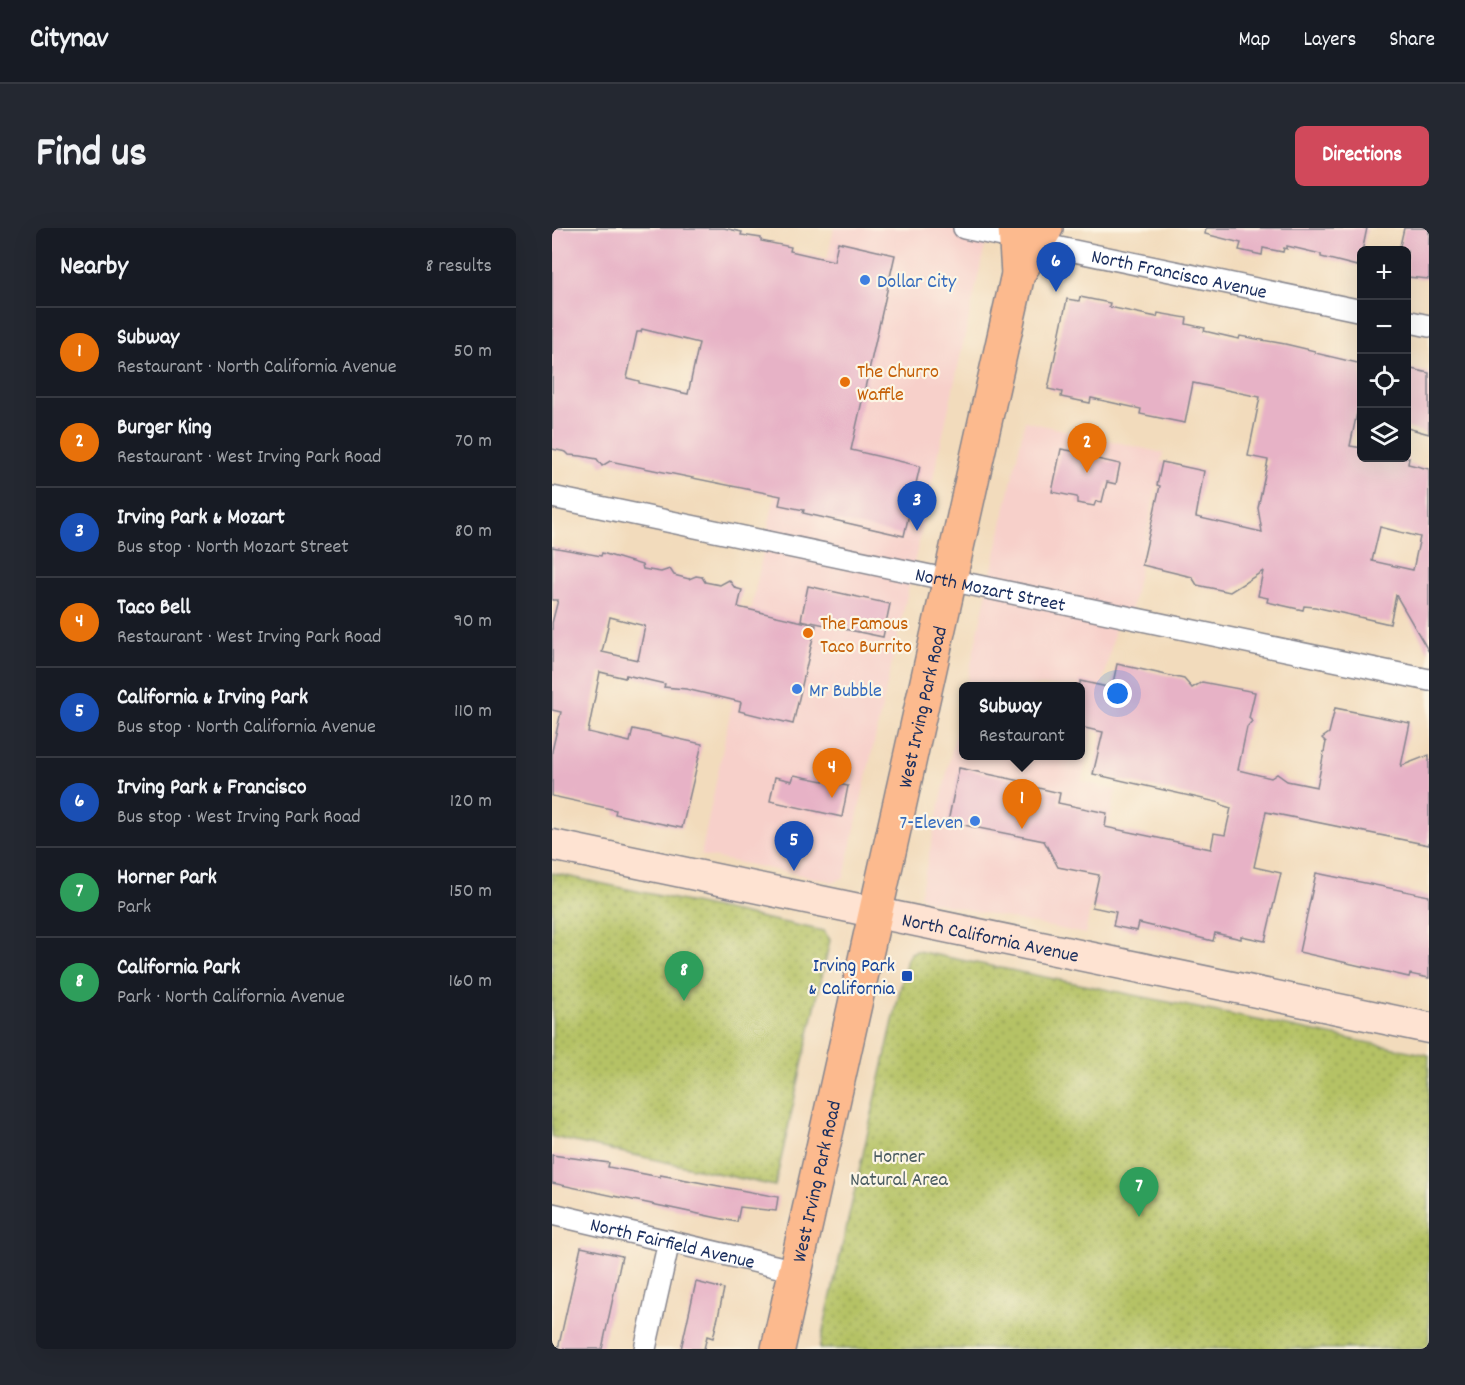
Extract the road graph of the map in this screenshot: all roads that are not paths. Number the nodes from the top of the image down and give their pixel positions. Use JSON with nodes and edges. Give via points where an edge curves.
{"nodes":[{"id":1,"x":964,"y":228,"type":"edge"},
{"id":2,"x":1028,"y":235,"type":"edge"},
{"id":3,"x":1357,"y":310,"type":"edge"},
{"id":4,"x":1411,"y":322,"type":"edge"},
{"id":5,"x":1429,"y":326,"type":"edge"},
{"id":6,"x":552,"y":497,"type":"edge"},
{"id":7,"x":951,"y":581,"type":"junction"},
{"id":8,"x":1429,"y":680,"type":"edge"},
{"id":9,"x":552,"y":845,"type":"edge"},
{"id":10,"x":876,"y":913,"type":"junction"},
{"id":11,"x":1429,"y":1028,"type":"edge"},
{"id":12,"x":553,"y":1218,"type":"edge"},
{"id":13,"x":669,"y":1241,"type":"junction"},
{"id":14,"x":796,"y":1271,"type":"junction"},
{"id":15,"x":645,"y":1349,"type":"edge"},
{"id":16,"x":778,"y":1349,"type":"edge"}],
"edges":[{"from":1,"to":2,"type":"street","name":"North Francisco Avenue"},
{"from":2,"to":3,"type":"street","name":"North Francisco Avenue"},
{"from":2,"to":7,"type":"main road","name":"West Irving Park Road"},
{"from":4,"to":5,"type":"street"},
{"from":6,"to":7,"type":"street","name":"North Mozart Street"},
{"from":7,"to":8,"type":"street","name":"North Mozart Street"},
{"from":7,"to":10,"type":"main road","name":"West Irving Park Road"},
{"from":9,"to":10,"type":"street","name":"North California Avenue"},
{"from":10,"to":11,"type":"street","name":"North California Avenue"},
{"from":10,"to":14,"type":"main road","name":"West Irving Park Road"},
{"from":12,"to":13,"type":"street","name":"North Fairfield Avenue"},
{"from":13,"to":14,"type":"street","name":"North Fairfield Avenue"},
{"from":13,"to":15,"type":"street"},
{"from":14,"to":16,"type":"main road","name":"West Irving Park Road"}]}
